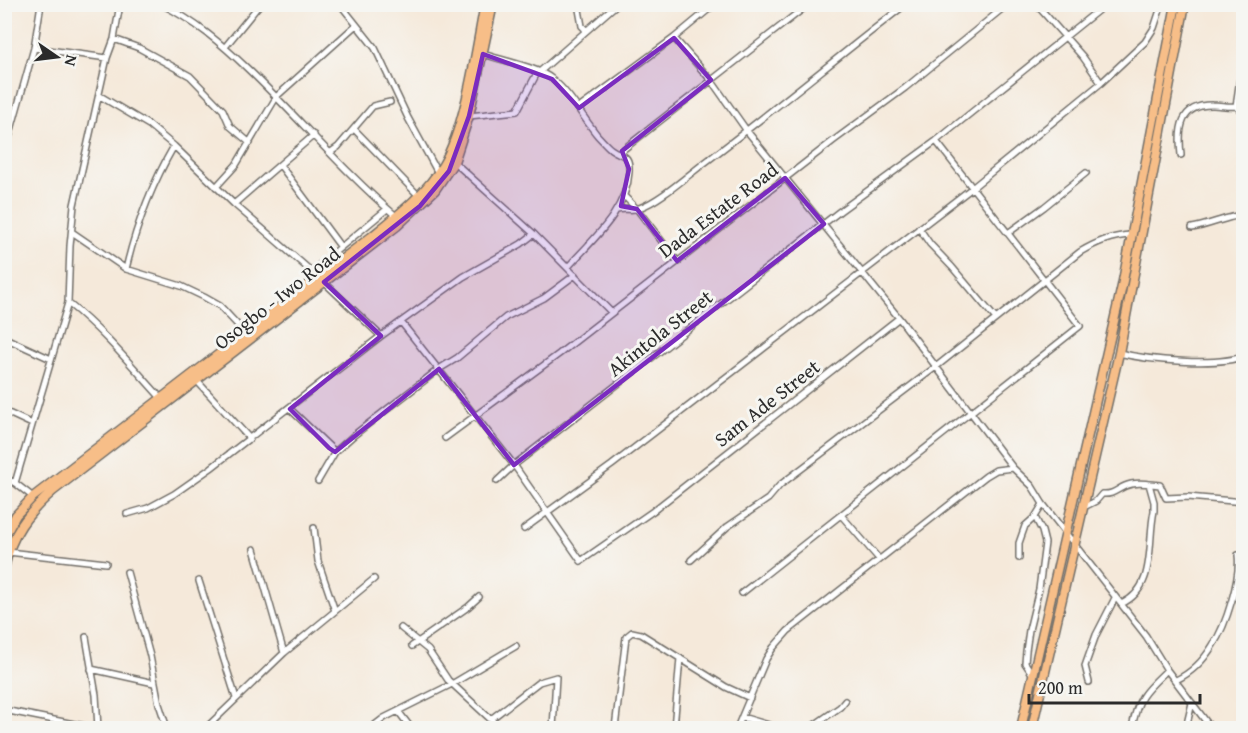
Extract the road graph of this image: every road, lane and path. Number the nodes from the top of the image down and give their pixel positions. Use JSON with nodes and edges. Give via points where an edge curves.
{"nodes":[{"id":1,"x":41,"y":4,"type":"edge"},
{"id":2,"x":120,"y":4,"type":"edge"},
{"id":3,"x":161,"y":4,"type":"edge"},
{"id":4,"x":177,"y":4,"type":"edge"},
{"id":5,"x":261,"y":4,"type":"edge"},
{"id":6,"x":485,"y":4,"type":"edge"},
{"id":7,"x":493,"y":4,"type":"edge"},
{"id":8,"x":578,"y":4,"type":"edge"},
{"id":9,"x":617,"y":4,"type":"edge"},
{"id":10,"x":715,"y":4,"type":"edge"},
{"id":11,"x":809,"y":4,"type":"edge"},
{"id":12,"x":906,"y":4,"type":"edge"},
{"id":13,"x":1008,"y":4,"type":"edge"},
{"id":14,"x":1036,"y":4,"type":"edge"},
{"id":15,"x":1106,"y":4,"type":"edge"},
{"id":16,"x":1162,"y":4,"type":"edge"},
{"id":17,"x":1176,"y":4,"type":"edge"},
{"id":18,"x":1185,"y":4,"type":"edge"},
{"id":19,"x":344,"y":6,"type":"edge"},
{"id":20,"x":172,"y":10,"type":"junction"},
{"id":21,"x":356,"y":25,"type":"junction"},
{"id":22,"x":586,"y":30,"type":"junction"},
{"id":23,"x":674,"y":38,"type":"junction"},
{"id":24,"x":1064,"y":38,"type":"junction"},
{"id":25,"x":114,"y":39,"type":"junction"},
{"id":26,"x":225,"y":47,"type":"junction"},
{"id":27,"x":34,"y":48,"type":"junction"},
{"id":28,"x":1244,"y":51,"type":"edge"},
{"id":29,"x":483,"y":54,"type":"junction"},
{"id":30,"x":107,"y":58,"type":"junction"},
{"id":31,"x":539,"y":72,"type":"junction"},
{"id":32,"x":711,"y":80,"type":"junction"},
{"id":33,"x":1101,"y":83,"type":"junction"},
{"id":34,"x":100,"y":96,"type":"junction"},
{"id":35,"x":277,"y":96,"type":"junction"},
{"id":36,"x":390,"y":102,"type":"dead end"},
{"id":37,"x":1236,"y":106,"type":"junction"},
{"id":38,"x":579,"y":108,"type":"junction"},
{"id":39,"x":1244,"y":114,"type":"edge"},
{"id":40,"x":469,"y":116,"type":"junction"},
{"id":41,"x":354,"y":129,"type":"junction"},
{"id":42,"x":747,"y":131,"type":"junction"},
{"id":43,"x":314,"y":135,"type":"junction"},
{"id":44,"x":936,"y":141,"type":"junction"},
{"id":45,"x":250,"y":143,"type":"junction"},
{"id":46,"x":174,"y":146,"type":"junction"},
{"id":47,"x":620,"y":152,"type":"junction"},
{"id":48,"x":331,"y":153,"type":"junction"},
{"id":49,"x":4,"y":155,"type":"edge"},
{"id":50,"x":1181,"y":155,"type":"dead end"},
{"id":51,"x":454,"y":162,"type":"junction"},
{"id":52,"x":280,"y":165,"type":"junction"},
{"id":53,"x":438,"y":173,"type":"junction"},
{"id":54,"x":1086,"y":173,"type":"dead end"},
{"id":55,"x":785,"y":178,"type":"junction"},
{"id":56,"x":216,"y":187,"type":"junction"},
{"id":57,"x":972,"y":188,"type":"junction"},
{"id":58,"x":418,"y":195,"type":"junction"},
{"id":59,"x":624,"y":196,"type":"junction"},
{"id":60,"x":234,"y":204,"type":"junction"},
{"id":61,"x":387,"y":208,"type":"junction"},
{"id":62,"x":617,"y":210,"type":"junction"},
{"id":63,"x":637,"y":210,"type":"junction"},
{"id":64,"x":1244,"y":215,"type":"edge"},
{"id":65,"x":396,"y":216,"type":"junction"},
{"id":66,"x":824,"y":224,"type":"junction"},
{"id":67,"x":919,"y":228,"type":"junction"},
{"id":68,"x":1192,"y":228,"type":"dead end"},
{"id":69,"x":72,"y":232,"type":"junction"},
{"id":70,"x":1008,"y":233,"type":"junction"},
{"id":71,"x":534,"y":234,"type":"junction"},
{"id":72,"x":1132,"y":235,"type":"junction"},
{"id":73,"x":340,"y":246,"type":"junction"},
{"id":74,"x":677,"y":261,"type":"junction"},
{"id":75,"x":568,"y":267,"type":"junction"},
{"id":76,"x":126,"y":269,"type":"junction"},
{"id":77,"x":861,"y":272,"type":"junction"},
{"id":78,"x":575,"y":275,"type":"junction"},
{"id":79,"x":318,"y":277,"type":"junction"},
{"id":80,"x":1046,"y":280,"type":"junction"},
{"id":81,"x":68,"y":303,"type":"junction"},
{"id":82,"x":611,"y":312,"type":"junction"},
{"id":83,"x":899,"y":318,"type":"junction"},
{"id":84,"x":996,"y":319,"type":"junction"},
{"id":85,"x":401,"y":322,"type":"junction"},
{"id":86,"x":246,"y":334,"type":"junction"},
{"id":87,"x":381,"y":336,"type":"junction"},
{"id":88,"x":5,"y":338,"type":"edge"},
{"id":89,"x":1119,"y":354,"type":"junction"},
{"id":90,"x":1244,"y":356,"type":"edge"},
{"id":91,"x":51,"y":359,"type":"junction"},
{"id":92,"x":937,"y":366,"type":"junction"},
{"id":93,"x":439,"y":369,"type":"junction"},
{"id":94,"x":197,"y":381,"type":"junction"},
{"id":95,"x":161,"y":398,"type":"junction"},
{"id":96,"x":290,"y":409,"type":"junction"},
{"id":97,"x":4,"y":411,"type":"edge"},
{"id":98,"x":972,"y":413,"type":"junction"},
{"id":99,"x":475,"y":415,"type":"junction"},
{"id":100,"x":32,"y":424,"type":"junction"},
{"id":101,"x":445,"y":438,"type":"dead end"},
{"id":102,"x":250,"y":439,"type":"junction"},
{"id":103,"x":335,"y":453,"type":"junction"},
{"id":104,"x":514,"y":465,"type":"junction"},
{"id":105,"x":1013,"y":468,"type":"junction"},
{"id":106,"x":4,"y":478,"type":"edge"},
{"id":107,"x":318,"y":481,"type":"dead end"},
{"id":108,"x":497,"y":481,"type":"dead end"},
{"id":109,"x":15,"y":483,"type":"junction"},
{"id":110,"x":1149,"y":484,"type":"junction"},
{"id":111,"x":33,"y":497,"type":"junction"},
{"id":112,"x":1244,"y":502,"type":"edge"},
{"id":113,"x":1043,"y":504,"type":"junction"},
{"id":114,"x":1083,"y":507,"type":"junction"},
{"id":115,"x":548,"y":513,"type":"junction"},
{"id":116,"x":126,"y":514,"type":"dead end"},
{"id":117,"x":841,"y":515,"type":"junction"},
{"id":118,"x":1035,"y":517,"type":"junction"},
{"id":119,"x":314,"y":528,"type":"dead end"},
{"id":120,"x":524,"y":529,"type":"dead end"},
{"id":121,"x":1065,"y":533,"type":"junction"},
{"id":122,"x":4,"y":537,"type":"edge"},
{"id":123,"x":1074,"y":544,"type":"junction"},
{"id":124,"x":254,"y":549,"type":"dead end"},
{"id":125,"x":8,"y":552,"type":"junction"},
{"id":126,"x":1238,"y":555,"type":"dead end"},
{"id":127,"x":1019,"y":558,"type":"dead end"},
{"id":128,"x":879,"y":559,"type":"junction"},
{"id":129,"x":691,"y":560,"type":"dead end"},
{"id":130,"x":106,"y":563,"type":"dead end"},
{"id":131,"x":4,"y":568,"type":"edge"},
{"id":132,"x":127,"y":572,"type":"dead end"},
{"id":133,"x":374,"y":579,"type":"dead end"},
{"id":134,"x":199,"y":581,"type":"dead end"},
{"id":135,"x":742,"y":593,"type":"dead end"},
{"id":136,"x":479,"y":597,"type":"dead end"},
{"id":137,"x":1115,"y":598,"type":"junction"},
{"id":138,"x":1120,"y":604,"type":"junction"},
{"id":139,"x":335,"y":611,"type":"junction"},
{"id":140,"x":401,"y":628,"type":"dead end"},
{"id":141,"x":86,"y":637,"type":"dead end"},
{"id":142,"x":415,"y":644,"type":"junction"},
{"id":143,"x":516,"y":646,"type":"dead end"},
{"id":144,"x":285,"y":653,"type":"junction"},
{"id":145,"x":680,"y":657,"type":"junction"},
{"id":146,"x":91,"y":669,"type":"junction"},
{"id":147,"x":1167,"y":670,"type":"junction"},
{"id":148,"x":1033,"y":675,"type":"junction"},
{"id":149,"x":1176,"y":680,"type":"junction"},
{"id":150,"x":1089,"y":682,"type":"dead end"},
{"id":151,"x":154,"y":683,"type":"junction"},
{"id":152,"x":452,"y":684,"type":"junction"},
{"id":153,"x":236,"y":698,"type":"junction"},
{"id":154,"x":750,"y":698,"type":"junction"},
{"id":155,"x":845,"y":701,"type":"dead end"},
{"id":156,"x":1192,"y":703,"type":"junction"},
{"id":157,"x":4,"y":710,"type":"edge"},
{"id":158,"x":398,"y":711,"type":"junction"},
{"id":159,"x":742,"y":717,"type":"junction"},
{"id":160,"x":491,"y":718,"type":"junction"},
{"id":161,"x":58,"y":720,"type":"junction"},
{"id":162,"x":59,"y":729,"type":"edge"},
{"id":163,"x":96,"y":729,"type":"edge"},
{"id":164,"x":167,"y":729,"type":"edge"},
{"id":165,"x":206,"y":729,"type":"edge"},
{"id":166,"x":371,"y":729,"type":"edge"},
{"id":167,"x":411,"y":729,"type":"edge"},
{"id":168,"x":500,"y":729,"type":"edge"},
{"id":169,"x":553,"y":729,"type":"edge"},
{"id":170,"x":615,"y":729,"type":"edge"},
{"id":171,"x":674,"y":729,"type":"edge"},
{"id":172,"x":737,"y":729,"type":"edge"},
{"id":173,"x":779,"y":729,"type":"edge"},
{"id":174,"x":810,"y":729,"type":"edge"},
{"id":175,"x":1021,"y":729,"type":"edge"},
{"id":176,"x":1032,"y":729,"type":"edge"},
{"id":177,"x":1132,"y":729,"type":"edge"},
{"id":178,"x":1186,"y":729,"type":"edge"},
{"id":179,"x":1211,"y":729,"type":"edge"}],
"edges":[{"from":1,"to":27,"type":"street"},
{"from":2,"to":25,"type":"street"},
{"from":3,"to":20,"type":"street"},
{"from":4,"to":20,"type":"street"},
{"from":5,"to":26,"type":"street"},
{"from":6,"to":53,"type":"main road","name":"Osogbo - Iwo Road","via":[[452,147]]},
{"from":7,"to":29,"type":"main road","name":"Osogbo - Iwo Road"},
{"from":8,"to":22,"type":"street"},
{"from":9,"to":22,"type":"street"},
{"from":10,"to":23,"type":"street"},
{"from":11,"to":32,"type":"street"},
{"from":12,"to":42,"type":"street"},
{"from":13,"to":55,"type":"street","name":"Dada Estate Road"},
{"from":14,"to":24,"type":"street"},
{"from":15,"to":24,"type":"street","name":"Akintola Street"},
{"from":16,"to":33,"type":"street","via":[[1145,42]]},
{"from":17,"to":72,"type":"main road"},
{"from":18,"to":89,"type":"main road"},
{"from":19,"to":21,"type":"street"},
{"from":20,"to":26,"type":"street"},
{"from":21,"to":35,"type":"street"},
{"from":21,"to":53,"type":"street","via":[[375,48]]},
{"from":22,"to":31,"type":"street"},
{"from":23,"to":32,"type":"street"},
{"from":23,"to":38,"type":"street"},
{"from":24,"to":33,"type":"street"},
{"from":24,"to":44,"type":"street","name":"Akintola Street"},
{"from":25,"to":30,"type":"street"},
{"from":25,"to":45,"type":"street","via":[[190,76],[223,110],[230,126]]},
{"from":26,"to":35,"type":"street"},
{"from":27,"to":30,"type":"street"},
{"from":27,"to":49,"type":"street"},
{"from":28,"to":37,"type":"street"},
{"from":29,"to":31,"type":"street"},
{"from":29,"to":40,"type":"main road","name":"Osogbo - Iwo Road"},
{"from":30,"to":34,"type":"street"},
{"from":31,"to":38,"type":"street","via":[[552,79]]},
{"from":31,"to":40,"type":"street","via":[[517,111]]},
{"from":32,"to":42,"type":"street"},
{"from":32,"to":47,"type":"street"},
{"from":33,"to":57,"type":"street"},
{"from":34,"to":46,"type":"street","via":[[149,125]]},
{"from":34,"to":69,"type":"street"},
{"from":35,"to":43,"type":"street"},
{"from":35,"to":45,"type":"street"},
{"from":36,"to":41,"type":"street","via":[[373,106]]},
{"from":37,"to":39,"type":"street"},
{"from":37,"to":50,"type":"street","via":[[1214,105],[1188,111],[1182,127]]},
{"from":38,"to":47,"type":"street","via":[[598,135],[612,150]]},
{"from":40,"to":51,"type":"main road","name":"Osogbo - Iwo Road"},
{"from":41,"to":48,"type":"street"},
{"from":41,"to":58,"type":"street"},
{"from":42,"to":55,"type":"street"},
{"from":42,"to":63,"type":"street"},
{"from":43,"to":48,"type":"street"},
{"from":43,"to":52,"type":"street"},
{"from":44,"to":57,"type":"street"},
{"from":44,"to":66,"type":"street","name":"Akintola Street"},
{"from":45,"to":56,"type":"street"},
{"from":46,"to":56,"type":"street"},
{"from":46,"to":76,"type":"street","via":[[144,210]]},
{"from":47,"to":59,"type":"street","via":[[629,169]]},
{"from":48,"to":61,"type":"street"},
{"from":51,"to":71,"type":"street"},
{"from":51,"to":79,"type":"main road","name":"Osogbo - Iwo Road","via":[[435,190],[398,226]]},
{"from":52,"to":60,"type":"street"},
{"from":52,"to":73,"type":"street"},
{"from":53,"to":58,"type":"main road","name":"Osogbo - Iwo Road"},
{"from":54,"to":70,"type":"street"},
{"from":55,"to":66,"type":"street"},
{"from":55,"to":74,"type":"street","name":"Dada Estate Road"},
{"from":56,"to":60,"type":"street"},
{"from":57,"to":67,"type":"street"},
{"from":57,"to":70,"type":"street"},
{"from":58,"to":65,"type":"main road","name":"Osogbo - Iwo Road"},
{"from":59,"to":62,"type":"street"},
{"from":59,"to":63,"type":"street"},
{"from":60,"to":79,"type":"street"},
{"from":61,"to":65,"type":"street"},
{"from":61,"to":73,"type":"street"},
{"from":62,"to":63,"type":"street"},
{"from":62,"to":75,"type":"street"},
{"from":63,"to":74,"type":"street"},
{"from":64,"to":68,"type":"street"},
{"from":65,"to":79,"type":"main road","name":"Osogbo - Iwo Road"},
{"from":66,"to":77,"type":"street"},
{"from":66,"to":104,"type":"street","name":"Akintola Street"},
{"from":67,"to":77,"type":"street"},
{"from":67,"to":84,"type":"street"},
{"from":69,"to":76,"type":"street"},
{"from":69,"to":81,"type":"street"},
{"from":70,"to":80,"type":"street"},
{"from":71,"to":75,"type":"street"},
{"from":71,"to":85,"type":"street","via":[[463,277]]},
{"from":72,"to":80,"type":"street","via":[[1101,240]]},
{"from":72,"to":121,"type":"main road"},
{"from":73,"to":79,"type":"street"},
{"from":74,"to":82,"type":"street","name":"Dada Estate Road"},
{"from":75,"to":78,"type":"street"},
{"from":76,"to":86,"type":"street","via":[[204,297],[220,306]]},
{"from":77,"to":83,"type":"street"},
{"from":77,"to":115,"type":"street"},
{"from":78,"to":82,"type":"street"},
{"from":78,"to":93,"type":"street","via":[[544,298],[506,317]]},
{"from":79,"to":86,"type":"main road","name":"Osogbo - Iwo Road"},
{"from":79,"to":87,"type":"street"},
{"from":79,"to":94,"type":"main road","name":"Osogbo - Iwo Road"},
{"from":80,"to":84,"type":"street"},
{"from":80,"to":98,"type":"street","via":[[1080,326]]},
{"from":81,"to":91,"type":"street"},
{"from":81,"to":95,"type":"street","via":[[124,355]]},
{"from":82,"to":99,"type":"street","name":"Dada Estate Road"},
{"from":83,"to":92,"type":"street"},
{"from":83,"to":115,"type":"street","name":"Sam Ade Street","via":[[653,511],[581,561]]},
{"from":84,"to":92,"type":"street"},
{"from":85,"to":87,"type":"street"},
{"from":85,"to":93,"type":"street"},
{"from":86,"to":95,"type":"main road","name":"Osogbo - Iwo Road"},
{"from":87,"to":96,"type":"street"},
{"from":88,"to":91,"type":"street"},
{"from":89,"to":90,"type":"street","via":[[1144,359],[1207,361]]},
{"from":89,"to":114,"type":"main road"},
{"from":91,"to":100,"type":"street"},
{"from":92,"to":98,"type":"street"},
{"from":92,"to":129,"type":"street","via":[[780,485]]},
{"from":93,"to":99,"type":"street"},
{"from":93,"to":103,"type":"street"},
{"from":94,"to":102,"type":"street"},
{"from":94,"to":125,"type":"main road","name":"Osogbo - Iwo Road","via":[[39,504],[21,524]]},
{"from":95,"to":111,"type":"main road","name":"Osogbo - Iwo Road"},
{"from":96,"to":102,"type":"street"},
{"from":96,"to":103,"type":"street"},
{"from":97,"to":100,"type":"street"},
{"from":98,"to":105,"type":"street"},
{"from":98,"to":117,"type":"street"},
{"from":99,"to":101,"type":"street","name":"Dada Estate Road"},
{"from":99,"to":104,"type":"street"},
{"from":100,"to":109,"type":"street"},
{"from":102,"to":116,"type":"street","via":[[174,494]]},
{"from":103,"to":107,"type":"street"},
{"from":104,"to":108,"type":"street","name":"Akintola Street"},
{"from":104,"to":115,"type":"street"},
{"from":105,"to":113,"type":"street","via":[[1032,486]]},
{"from":105,"to":128,"type":"street","via":[[986,476]]},
{"from":106,"to":109,"type":"street"},
{"from":109,"to":111,"type":"street"},
{"from":110,"to":112,"type":"street","via":[[1160,486],[1166,498]]},
{"from":110,"to":114,"type":"street","via":[[1126,485]]},
{"from":110,"to":138,"type":"street","via":[[1154,511],[1145,580],[1134,595]]},
{"from":111,"to":122,"type":"main road","name":"Osogbo - Iwo Road","via":[[16,515]]},
{"from":113,"to":118,"type":"street"},
{"from":113,"to":121,"type":"street"},
{"from":114,"to":123,"type":"main road"},
{"from":115,"to":120,"type":"street"},
{"from":117,"to":128,"type":"street"},
{"from":117,"to":135,"type":"street"},
{"from":118,"to":127,"type":"street","via":[[1022,533]]},
{"from":118,"to":148,"type":"street","via":[[1045,543],[1040,589],[1026,651],[1025,663]]},
{"from":119,"to":139,"type":"street","via":[[318,561]]},
{"from":121,"to":123,"type":"street"},
{"from":121,"to":148,"type":"main road"},
{"from":123,"to":137,"type":"street"},
{"from":123,"to":176,"type":"main road"},
{"from":124,"to":144,"type":"street"},
{"from":125,"to":130,"type":"street"},
{"from":125,"to":131,"type":"main road","name":"Osogbo - Iwo Road"},
{"from":126,"to":149,"type":"street","via":[[1238,577],[1214,644],[1202,660]]},
{"from":128,"to":154,"type":"street","via":[[788,631],[766,659]]},
{"from":132,"to":151,"type":"street"},
{"from":133,"to":139,"type":"street"},
{"from":134,"to":153,"type":"street"},
{"from":136,"to":142,"type":"street"},
{"from":137,"to":138,"type":"street"},
{"from":137,"to":150,"type":"street","via":[[1085,666]]},
{"from":138,"to":147,"type":"street"},
{"from":139,"to":144,"type":"street"},
{"from":140,"to":142,"type":"street"},
{"from":141,"to":146,"type":"street"},
{"from":142,"to":152,"type":"street","via":[[428,650]]},
{"from":143,"to":152,"type":"street"},
{"from":144,"to":153,"type":"street"},
{"from":145,"to":154,"type":"street"},
{"from":145,"to":170,"type":"street","via":[[641,633],[626,636]]},
{"from":145,"to":171,"type":"street"},
{"from":146,"to":151,"type":"street"},
{"from":146,"to":163,"type":"street"},
{"from":147,"to":149,"type":"street"},
{"from":147,"to":177,"type":"street","via":[[1139,699]]},
{"from":148,"to":175,"type":"main road"},
{"from":149,"to":156,"type":"street"},
{"from":151,"to":164,"type":"street"},
{"from":152,"to":158,"type":"street"},
{"from":152,"to":160,"type":"street"},
{"from":153,"to":165,"type":"street"},
{"from":154,"to":159,"type":"street"},
{"from":155,"to":174,"type":"street"},
{"from":156,"to":178,"type":"street"},
{"from":156,"to":179,"type":"street"},
{"from":157,"to":161,"type":"street"},
{"from":158,"to":166,"type":"street"},
{"from":158,"to":167,"type":"street"},
{"from":159,"to":172,"type":"street"},
{"from":159,"to":173,"type":"street"},
{"from":160,"to":168,"type":"street"},
{"from":160,"to":169,"type":"street","via":[[539,682],[556,677]]},
{"from":161,"to":162,"type":"street"},
{"from":161,"to":163,"type":"street"}]}
